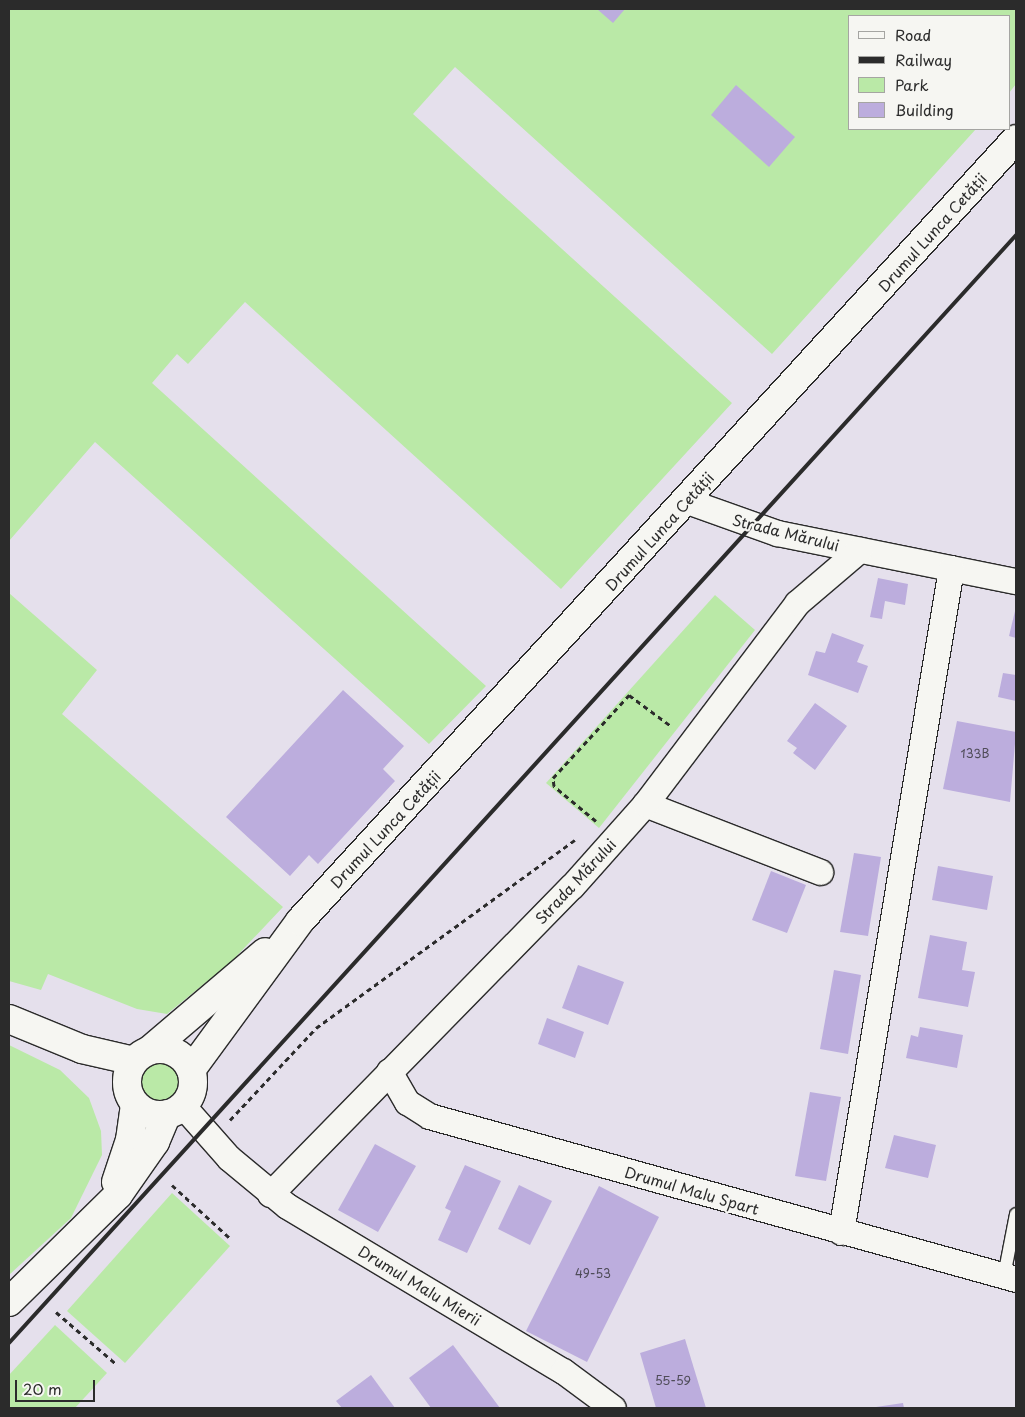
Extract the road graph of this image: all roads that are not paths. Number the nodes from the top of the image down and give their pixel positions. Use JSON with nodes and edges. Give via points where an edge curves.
{"nodes":[{"id":1,"x":1016,"y":139,"type":"edge"},
{"id":2,"x":687,"y":501,"type":"junction"},
{"id":3,"x":859,"y":550,"type":"junction"},
{"id":4,"x":951,"y":568,"type":"junction"},
{"id":5,"x":1016,"y":581,"type":"edge"},
{"id":6,"x":645,"y":804,"type":"junction"},
{"id":7,"x":820,"y":872,"type":"dead end"},
{"id":8,"x":300,"y":921,"type":"junction"},
{"id":9,"x":9,"y":1019,"type":"edge"},
{"id":10,"x":137,"y":1063,"type":"junction"},
{"id":11,"x":191,"y":1070,"type":"junction"},
{"id":12,"x":389,"y":1071,"type":"junction"},
{"id":13,"x":135,"y":1104,"type":"junction"},
{"id":14,"x":175,"y":1110,"type":"junction"},
{"id":15,"x":270,"y":1194,"type":"junction"},
{"id":16,"x":1016,"y":1214,"type":"edge"},
{"id":17,"x":100,"y":1215,"type":"junction"},
{"id":18,"x":841,"y":1232,"type":"junction"},
{"id":19,"x":1010,"y":1278,"type":"edge"},
{"id":20,"x":9,"y":1302,"type":"edge"},
{"id":21,"x":613,"y":1408,"type":"edge"}],
"edges":[{"from":1,"to":2,"type":"street","name":"Drumul Lunca Cetății"},
{"from":2,"to":3,"type":"street","name":"Strada Mărului","via":[[752,526]]},
{"from":2,"to":8,"type":"street","name":"Drumul Lunca Cetății"},
{"from":3,"to":4,"type":"street","name":"Strada Mărului"},
{"from":3,"to":6,"type":"street","name":"Strada Mărului","via":[[796,603]]},
{"from":4,"to":5,"type":"street","name":"Strada Mărului"},
{"from":4,"to":18,"type":"street"},
{"from":6,"to":7,"type":"street"},
{"from":6,"to":12,"type":"street","name":"Strada Mărului","via":[[607,831]]},
{"from":8,"to":10,"type":"street","name":"Drumul Lunca Cetății"},
{"from":8,"to":11,"type":"street","name":"Drumul Lunca Cetății"},
{"from":9,"to":10,"type":"street","via":[[82,1049]]},
{"from":10,"to":11,"type":"street","via":[[179,1054]]},
{"from":10,"to":13,"type":"street"},
{"from":11,"to":14,"type":"street","via":[[192,1090]]},
{"from":12,"to":15,"type":"street","name":"Strada Mărului"},
{"from":12,"to":18,"type":"street","name":"Drumul Malu Spart","via":[[407,1102],[429,1116]]},
{"from":13,"to":14,"type":"street","via":[[150,1114]]},
{"from":13,"to":17,"type":"street","via":[[126,1156]]},
{"from":14,"to":15,"type":"street","name":"Drumul Malu Mierii"},
{"from":14,"to":17,"type":"street","via":[[143,1161]]},
{"from":15,"to":21,"type":"street","name":"Drumul Malu Mierii","via":[[563,1371]]},
{"from":16,"to":19,"type":"lane"},
{"from":17,"to":20,"type":"street"},
{"from":18,"to":19,"type":"street","name":"Drumul Malu Spart"}]}
